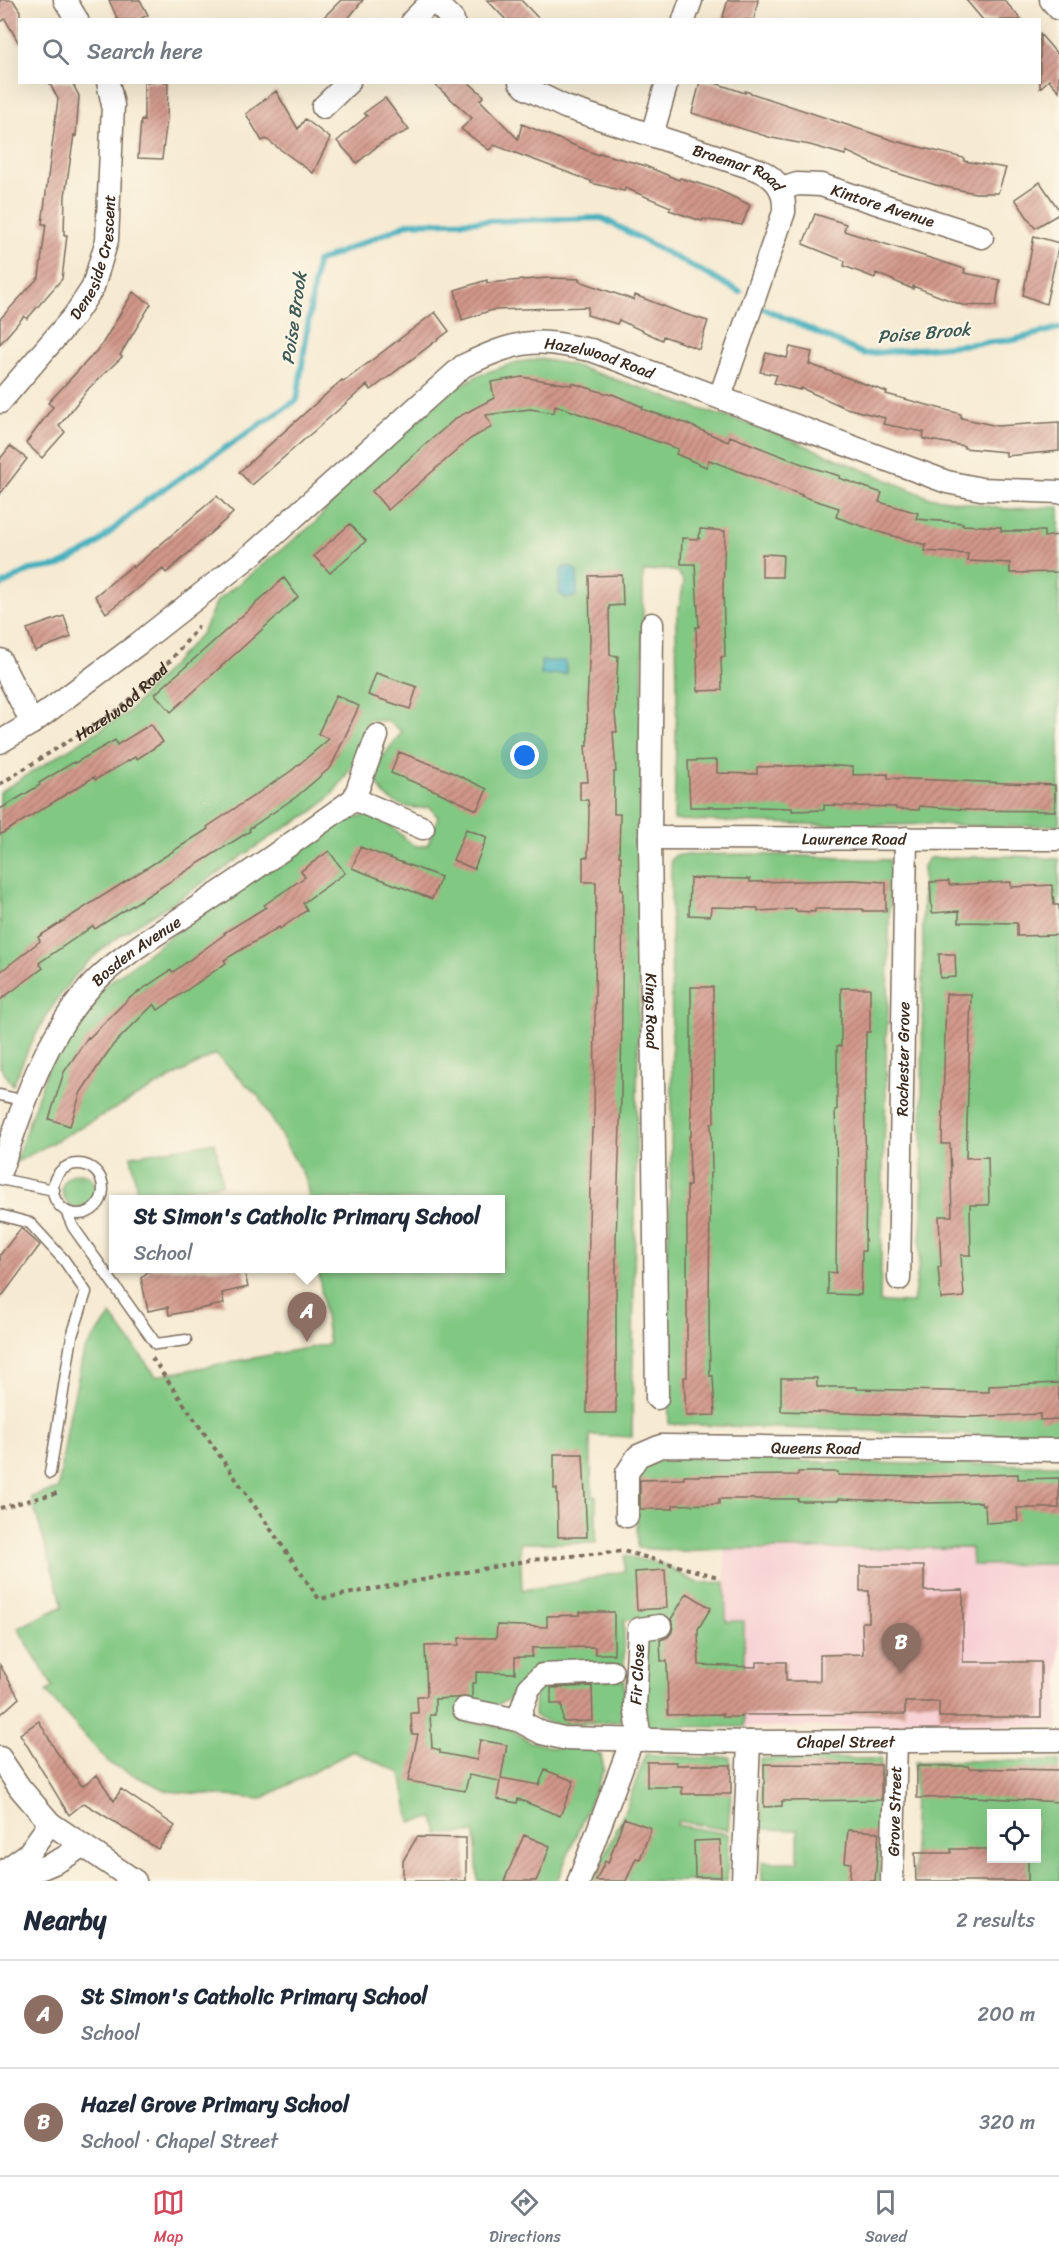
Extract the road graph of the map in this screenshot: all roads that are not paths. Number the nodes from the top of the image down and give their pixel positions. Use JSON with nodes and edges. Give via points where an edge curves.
{"nodes":[{"id":1,"x":65,"y":0,"type":"edge"},
{"id":2,"x":433,"y":0,"type":"edge"},
{"id":3,"x":691,"y":0,"type":"edge"},
{"id":4,"x":1051,"y":0,"type":"edge"},
{"id":5,"x":1059,"y":9,"type":"edge"},
{"id":6,"x":76,"y":18,"type":"edge"},
{"id":7,"x":415,"y":18,"type":"edge"},
{"id":8,"x":451,"y":18,"type":"edge"},
{"id":9,"x":685,"y":18,"type":"edge"},
{"id":10,"x":108,"y":84,"type":"edge"},
{"id":11,"x":347,"y":84,"type":"edge"},
{"id":12,"x":522,"y":84,"type":"edge"},
{"id":13,"x":666,"y":84,"type":"edge"},
{"id":14,"x":323,"y":107,"type":"dead end"},
{"id":15,"x":652,"y":135,"type":"junction"},
{"id":16,"x":782,"y":189,"type":"junction"},
{"id":17,"x":982,"y":237,"type":"dead end"},
{"id":18,"x":720,"y":397,"type":"junction"},
{"id":19,"x":0,"y":402,"type":"edge"},
{"id":20,"x":1059,"y":492,"type":"edge"},
{"id":21,"x":652,"y":624,"type":"dead end"},
{"id":22,"x":0,"y":660,"type":"edge"},
{"id":23,"x":32,"y":723,"type":"junction"},
{"id":24,"x":378,"y":736,"type":"dead end"},
{"id":25,"x":0,"y":742,"type":"edge"},
{"id":26,"x":354,"y":799,"type":"junction"},
{"id":27,"x":423,"y":828,"type":"dead end"},
{"id":28,"x":650,"y":838,"type":"junction"},
{"id":29,"x":906,"y":838,"type":"junction"},
{"id":30,"x":1059,"y":839,"type":"edge"},
{"id":31,"x":0,"y":1095,"type":"edge"},
{"id":32,"x":25,"y":1101,"type":"junction"},
{"id":33,"x":0,"y":1172,"type":"edge"},
{"id":34,"x":0,"y":1179,"type":"edge"},
{"id":35,"x":54,"y":1190,"type":"junction"},
{"id":36,"x":66,"y":1211,"type":"junction"},
{"id":37,"x":0,"y":1215,"type":"edge"},
{"id":38,"x":899,"y":1279,"type":"dead end"},
{"id":39,"x":186,"y":1340,"type":"dead end"},
{"id":40,"x":657,"y":1398,"type":"dead end"},
{"id":41,"x":1059,"y":1450,"type":"edge"},
{"id":42,"x":50,"y":1473,"type":"dead end"},
{"id":43,"x":627,"y":1516,"type":"dead end"},
{"id":44,"x":660,"y":1626,"type":"dead end"},
{"id":45,"x":612,"y":1672,"type":"dead end"},
{"id":46,"x":464,"y":1710,"type":"dead end"},
{"id":47,"x":518,"y":1720,"type":"junction"},
{"id":48,"x":636,"y":1740,"type":"junction"},
{"id":49,"x":1059,"y":1740,"type":"edge"},
{"id":50,"x":896,"y":1741,"type":"junction"},
{"id":51,"x":749,"y":1742,"type":"junction"},
{"id":52,"x":0,"y":1758,"type":"edge"},
{"id":53,"x":50,"y":1823,"type":"junction"},
{"id":54,"x":81,"y":1846,"type":"junction"},
{"id":55,"x":0,"y":1876,"type":"edge"},
{"id":56,"x":135,"y":1881,"type":"edge"},
{"id":57,"x":579,"y":1881,"type":"edge"},
{"id":58,"x":743,"y":1881,"type":"edge"},
{"id":59,"x":892,"y":1881,"type":"edge"}],
"edges":[{"from":1,"to":6,"type":"street"},
{"from":2,"to":7,"type":"street"},
{"from":2,"to":8,"type":"street"},
{"from":3,"to":9,"type":"street"},
{"from":4,"to":5,"type":"street"},
{"from":10,"to":19,"type":"street","name":"Deneside Crescent","via":[[113,105],[106,240],[93,287],[74,316]]},
{"from":11,"to":14,"type":"street"},
{"from":12,"to":15,"type":"street","name":"Braemar Road","via":[[565,107]]},
{"from":13,"to":15,"type":"street"},
{"from":15,"to":16,"type":"street","name":"Braemar Road","via":[[759,170]]},
{"from":16,"to":17,"type":"street","name":"Kintore Avenue","via":[[797,183],[821,185]]},
{"from":16,"to":18,"type":"street","name":"Braemar Road","via":[[784,212]]},
{"from":18,"to":20,"type":"street","name":"Hazelwood Road","via":[[947,482],[981,489]]},
{"from":18,"to":23,"type":"street","name":"Hazelwood Road","via":[[591,350],[548,343],[517,345],[463,366],[255,552]]},
{"from":21,"to":28,"type":"street","name":"Kings Road"},
{"from":22,"to":23,"type":"street"},
{"from":23,"to":25,"type":"street","name":"Hazelwood Road"},
{"from":24,"to":26,"type":"street"},
{"from":26,"to":27,"type":"street"},
{"from":26,"to":32,"type":"street","name":"Bosden Avenue","via":[[131,952],[92,984],[46,1050]]},
{"from":28,"to":29,"type":"street","name":"Lawrence Road"},
{"from":28,"to":40,"type":"street","name":"Kings Road"},
{"from":29,"to":30,"type":"street","name":"Lawrence Road"},
{"from":29,"to":38,"type":"street","name":"Rochester Grove"},
{"from":31,"to":32,"type":"lane"},
{"from":32,"to":33,"type":"street","name":"Bosden Avenue"},
{"from":34,"to":35,"type":"lane"},
{"from":35,"to":36,"type":"lane","via":[[59,1206]]},
{"from":35,"to":36,"type":"lane","via":[[59,1174],[73,1165],[90,1167],[101,1178],[103,1194],[96,1208],[81,1214]]},
{"from":36,"to":39,"type":"lane","via":[[73,1227],[156,1344]]},
{"from":37,"to":42,"type":"lane","via":[[30,1223],[64,1260],[86,1292],[72,1336]]},
{"from":41,"to":43,"type":"street","name":"Queens Road","via":[[661,1446],[638,1456],[627,1473]]},
{"from":44,"to":48,"type":"street","name":"Fir Close","via":[[639,1629]]},
{"from":45,"to":47,"type":"street","via":[[542,1675],[530,1688]]},
{"from":46,"to":47,"type":"street","name":"Chapel Street"},
{"from":47,"to":48,"type":"street","name":"Chapel Street","via":[[542,1733],[563,1738]]},
{"from":48,"to":51,"type":"street","name":"Chapel Street"},
{"from":48,"to":57,"type":"street"},
{"from":49,"to":50,"type":"street","name":"Chapel Street"},
{"from":50,"to":51,"type":"street","name":"Chapel Street"},
{"from":50,"to":59,"type":"street","name":"Grove Street"},
{"from":51,"to":58,"type":"street"},
{"from":52,"to":53,"type":"street"},
{"from":53,"to":54,"type":"street"},
{"from":53,"to":55,"type":"street","via":[[28,1854]]},
{"from":54,"to":55,"type":"street","via":[[65,1859],[40,1870]]},
{"from":54,"to":56,"type":"street"}]}
